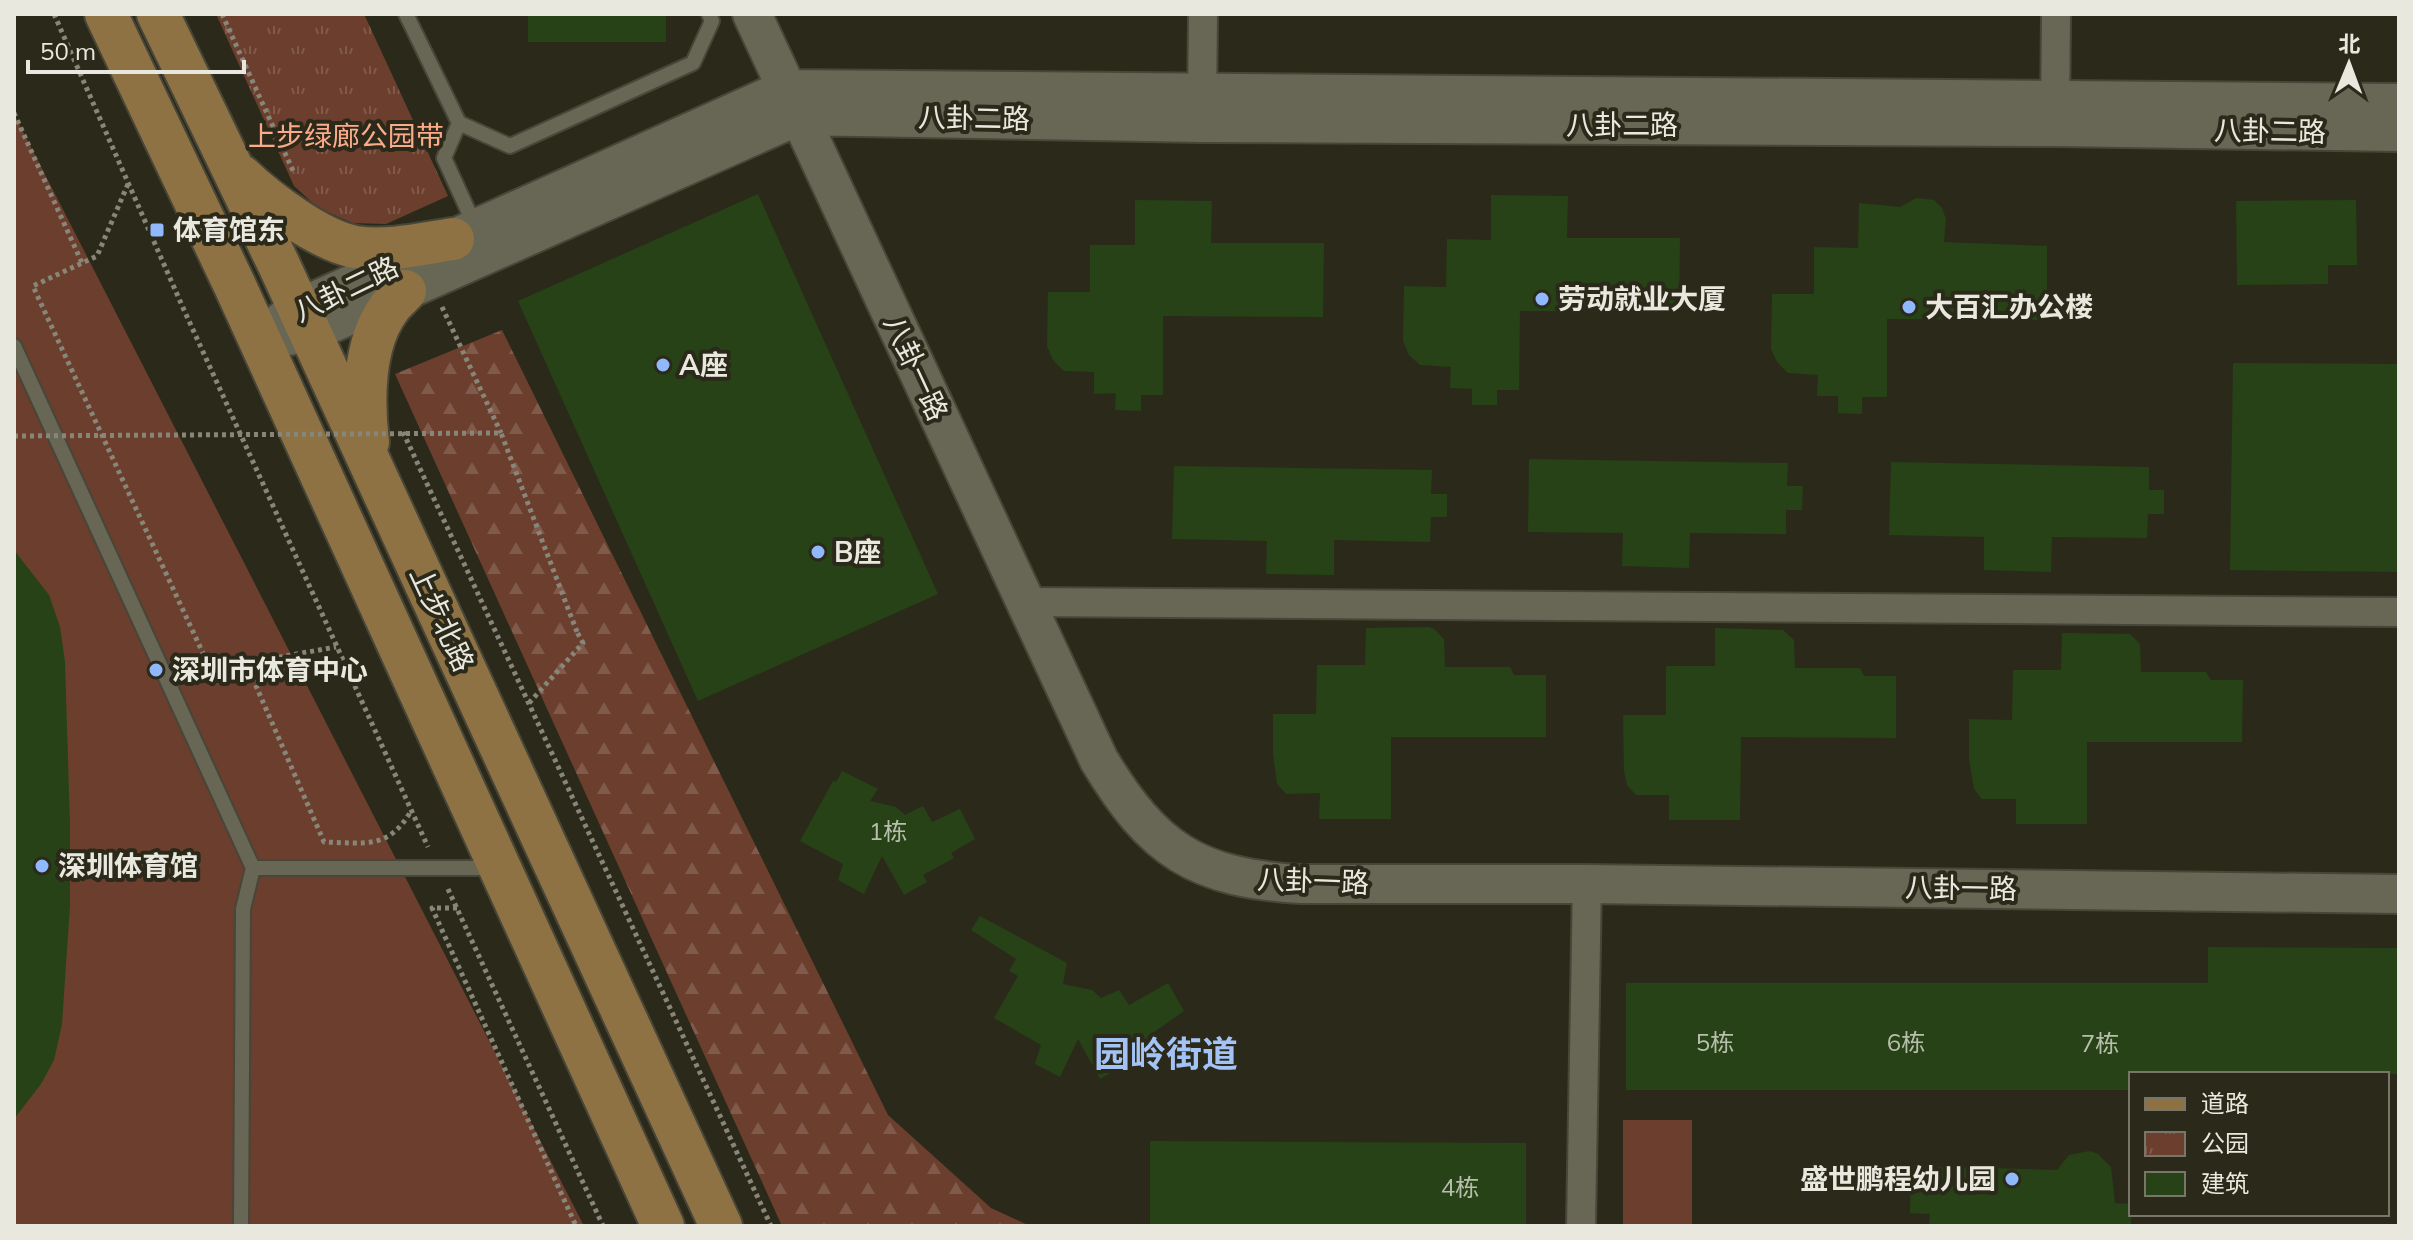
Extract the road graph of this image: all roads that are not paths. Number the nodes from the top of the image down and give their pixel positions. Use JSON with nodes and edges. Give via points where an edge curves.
{"nodes":[{"id":1,"x":106,"y":14,"type":"edge"},
{"id":2,"x":158,"y":14,"type":"edge"},
{"id":3,"x":406,"y":14,"type":"edge"},
{"id":4,"x":709,"y":14,"type":"edge"},
{"id":5,"x":1203,"y":14,"type":"edge"},
{"id":6,"x":2056,"y":14,"type":"edge"},
{"id":7,"x":755,"y":18,"type":"edge"},
{"id":8,"x":792,"y":102,"type":"junction"},
{"id":9,"x":2399,"y":103,"type":"edge"},
{"id":10,"x":1202,"y":108,"type":"junction"},
{"id":11,"x":2056,"y":113,"type":"junction"},
{"id":12,"x":459,"y":123,"type":"junction"},
{"id":13,"x":2399,"y":132,"type":"edge"},
{"id":14,"x":231,"y":166,"type":"junction"},
{"id":15,"x":464,"y":234,"type":"junction"},
{"id":16,"x":405,"y":291,"type":"junction"},
{"id":17,"x":305,"y":321,"type":"junction"},
{"id":18,"x":259,"y":339,"type":"junction"},
{"id":19,"x":14,"y":346,"type":"edge"},
{"id":20,"x":371,"y":463,"type":"junction"},
{"id":21,"x":1025,"y":602,"type":"junction"},
{"id":22,"x":2399,"y":612,"type":"edge"},
{"id":23,"x":253,"y":868,"type":"junction"},
{"id":24,"x":502,"y":868,"type":"junction"},
{"id":25,"x":1587,"y":884,"type":"junction"},
{"id":26,"x":2399,"y":894,"type":"edge"},
{"id":27,"x":241,"y":1226,"type":"edge"},
{"id":28,"x":663,"y":1226,"type":"edge"},
{"id":29,"x":721,"y":1226,"type":"edge"},
{"id":30,"x":1581,"y":1226,"type":"edge"}],
"edges":[{"from":1,"to":18,"type":"main road","name":"上步北路"},
{"from":2,"to":14,"type":"main road","name":"上步北路"},
{"from":3,"to":12,"type":"lane"},
{"from":4,"to":12,"type":"lane","via":[[712,21],[693,63],[510,146]]},
{"from":5,"to":10,"type":"street"},
{"from":6,"to":11,"type":"street"},
{"from":7,"to":8,"type":"street","name":"八卦一路"},
{"from":8,"to":10,"type":"street","name":"八卦二路"},
{"from":8,"to":15,"type":"street","name":"八卦二路"},
{"from":8,"to":16,"type":"street","name":"八卦二路"},
{"from":8,"to":21,"type":"street","name":"八卦一路"},
{"from":9,"to":11,"type":"street","name":"八卦二路"},
{"from":10,"to":11,"type":"street","name":"八卦二路"},
{"from":11,"to":13,"type":"street","name":"八卦二路"},
{"from":12,"to":15,"type":"lane","via":[[444,158]]},
{"from":14,"to":15,"type":"main road","via":[[284,211],[353,247],[396,247]]},
{"from":14,"to":17,"type":"main road","name":"上步北路"},
{"from":15,"to":17,"type":"street","name":"八卦二路"},
{"from":16,"to":17,"type":"street","name":"八卦二路"},
{"from":16,"to":20,"type":"main road","via":[[388,309],[372,350],[366,398]]},
{"from":17,"to":18,"type":"street","name":"八卦二路"},
{"from":17,"to":20,"type":"main road","name":"上步北路"},
{"from":18,"to":24,"type":"main road","name":"上步北路"},
{"from":19,"to":23,"type":"lane"},
{"from":20,"to":29,"type":"main road","name":"上步北路"},
{"from":21,"to":22,"type":"street"},
{"from":21,"to":25,"type":"street","name":"八卦一路","via":[[1099,760],[1123,799],[1153,834],[1184,857],[1260,882]]},
{"from":23,"to":24,"type":"lane"},
{"from":23,"to":27,"type":"lane","via":[[243,909]]},
{"from":24,"to":28,"type":"main road","name":"上步北路"},
{"from":25,"to":26,"type":"street","name":"八卦一路"},
{"from":25,"to":30,"type":"street"}]}
